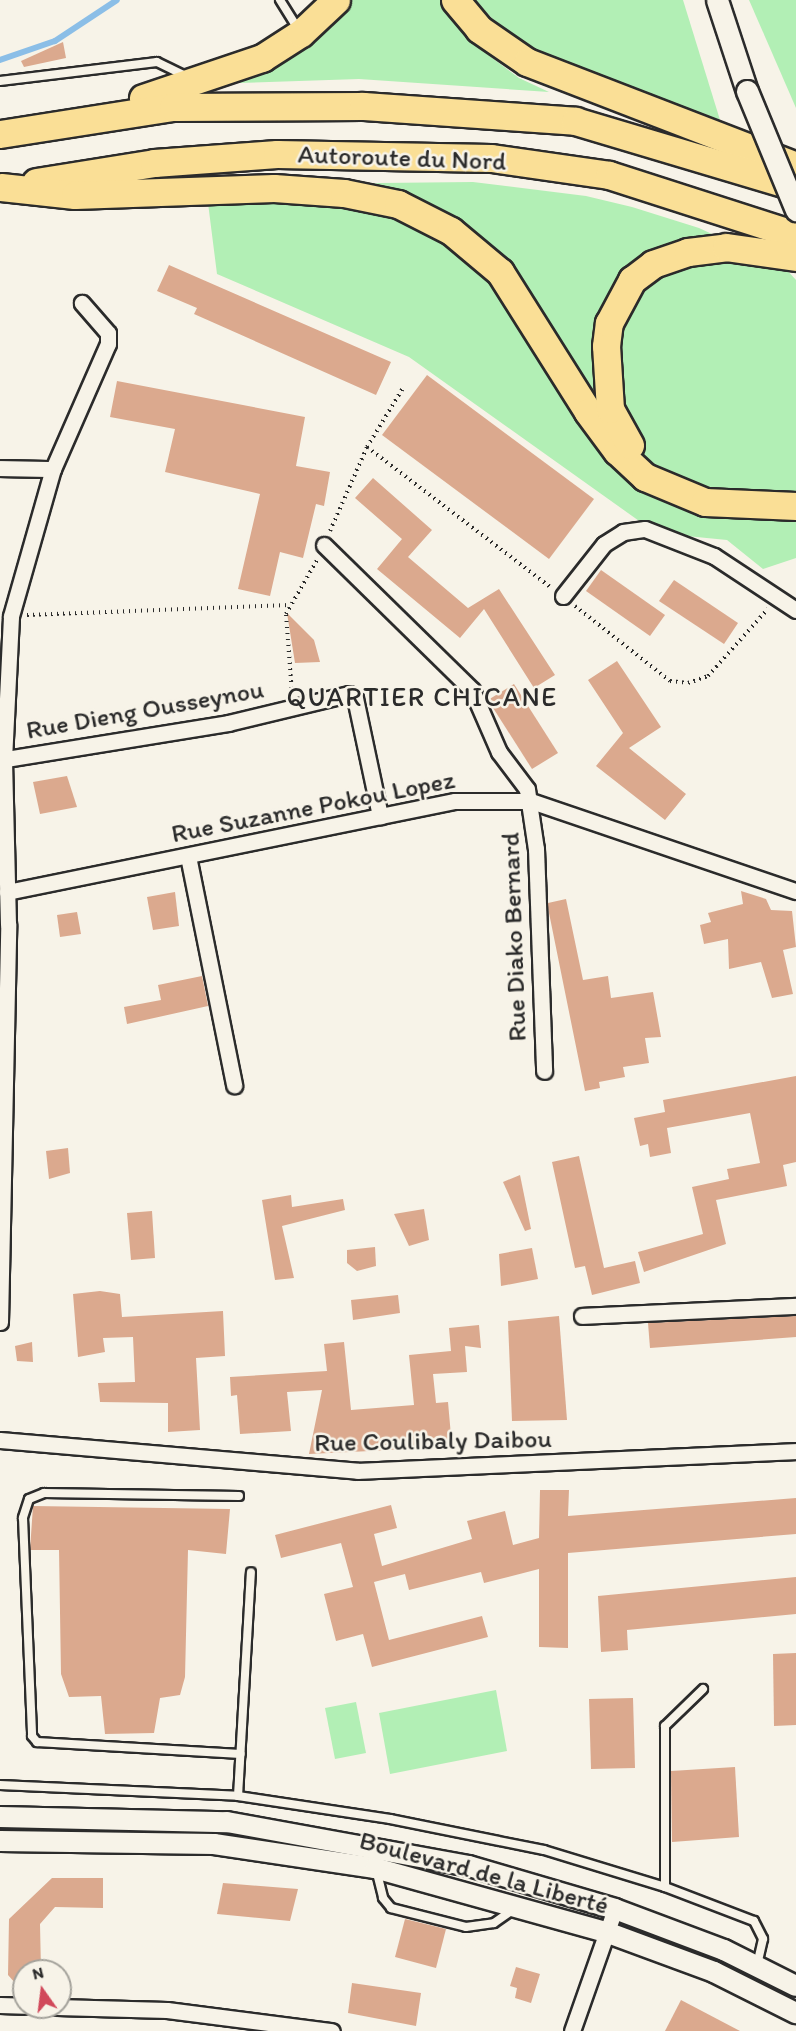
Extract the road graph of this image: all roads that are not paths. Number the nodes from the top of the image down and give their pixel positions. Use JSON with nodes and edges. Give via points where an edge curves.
{"nodes":[{"id":1,"x":280,"y":0,"type":"edge"},
{"id":2,"x":336,"y":0,"type":"edge"},
{"id":3,"x":455,"y":0,"type":"edge"},
{"id":4,"x":717,"y":0,"type":"edge"},
{"id":5,"x":301,"y":33,"type":"junction"},
{"id":6,"x":0,"y":81,"type":"edge"},
{"id":7,"x":198,"y":82,"type":"junction"},
{"id":8,"x":78,"y":121,"type":"junction"},
{"id":9,"x":0,"y":134,"type":"edge"},
{"id":10,"x":796,"y":166,"type":"edge"},
{"id":11,"x":0,"y":187,"type":"edge"},
{"id":12,"x":796,"y":187,"type":"edge"},
{"id":13,"x":796,"y":210,"type":"edge"},
{"id":14,"x":796,"y":235,"type":"edge"},
{"id":15,"x":796,"y":256,"type":"edge"},
{"id":16,"x":82,"y":303,"type":"dead end"},
{"id":17,"x":0,"y":468,"type":"edge"},
{"id":18,"x":53,"y":469,"type":"junction"},
{"id":19,"x":796,"y":487,"type":"edge"},
{"id":20,"x":796,"y":506,"type":"edge"},
{"id":21,"x":324,"y":545,"type":"road end"},
{"id":22,"x":563,"y":596,"type":"dead end"},
{"id":23,"x":796,"y":610,"type":"edge"},
{"id":24,"x":6,"y":616,"type":"edge"},
{"id":25,"x":2,"y":760,"type":"edge"},
{"id":26,"x":531,"y":801,"type":"junction"},
{"id":27,"x":380,"y":816,"type":"junction"},
{"id":28,"x":188,"y":855,"type":"junction"},
{"id":29,"x":796,"y":891,"type":"edge"},
{"id":30,"x":7,"y":892,"type":"junction"},
{"id":31,"x":4,"y":924,"type":"edge"},
{"id":32,"x":544,"y":1071,"type":"dead end"},
{"id":33,"x":234,"y":1085,"type":"dead end"},
{"id":34,"x":796,"y":1306,"type":"edge"},
{"id":35,"x":582,"y":1316,"type":"dead end"},
{"id":36,"x":0,"y":1322,"type":"edge"},
{"id":37,"x":0,"y":1440,"type":"edge"},
{"id":38,"x":796,"y":1451,"type":"edge"},
{"id":39,"x":239,"y":1496,"type":"dead end"},
{"id":40,"x":251,"y":1572,"type":"dead end"},
{"id":41,"x":703,"y":1689,"type":"dead end"},
{"id":42,"x":241,"y":1754,"type":"junction"},
{"id":43,"x":0,"y":1785,"type":"edge"},
{"id":44,"x":238,"y":1796,"type":"junction"},
{"id":45,"x":0,"y":1817,"type":"edge"},
{"id":46,"x":0,"y":1841,"type":"edge"},
{"id":47,"x":375,"y":1868,"type":"junction"},
{"id":48,"x":665,"y":1887,"type":"junction"},
{"id":49,"x":520,"y":1906,"type":"junction"},
{"id":50,"x":615,"y":1909,"type":"junction"},
{"id":51,"x":606,"y":1932,"type":"junction"},
{"id":52,"x":757,"y":1966,"type":"junction"},
{"id":53,"x":796,"y":1986,"type":"edge"},
{"id":54,"x":72,"y":2007,"type":"edge"},
{"id":55,"x":796,"y":2013,"type":"edge"},
{"id":56,"x":332,"y":2031,"type":"edge"},
{"id":57,"x":572,"y":2031,"type":"edge"}],
"edges":[{"from":1,"to":5,"type":"lane"},
{"from":2,"to":5,"type":"highway"},
{"from":3,"to":10,"type":"highway","via":[[479,29],[527,62]]},
{"from":4,"to":13,"type":"main road","bridge":true,"via":[[747,91]]},
{"from":5,"to":7,"type":"highway","via":[[262,58]]},
{"from":6,"to":7,"type":"lane","via":[[157,62]]},
{"from":7,"to":8,"type":"highway"},
{"from":8,"to":9,"type":"highway","name":"Autoroute du Nord"},
{"from":8,"to":12,"type":"highway","name":"Autoroute du Nord","via":[[173,107],[351,106],[575,121]]},
{"from":11,"to":14,"type":"highway","name":"Autoroute du Nord","via":[[154,163],[277,154],[491,158],[609,175]]},
{"from":11,"to":20,"type":"highway","via":[[75,195],[274,188],[344,193],[398,204],[451,231],[500,272],[588,412],[617,451],[645,477],[705,502]]},
{"from":15,"to":19,"type":"highway","via":[[726,247],[688,252],[653,264],[632,280],[609,323],[605,379],[610,409],[628,443],[655,466],[720,488]]},
{"from":16,"to":18,"type":"street","via":[[108,333],[108,344]]},
{"from":17,"to":18,"type":"street"},
{"from":18,"to":24,"type":"street"},
{"from":21,"to":26,"type":"street","via":[[472,690],[499,752]]},
{"from":22,"to":23,"type":"street","via":[[604,544],[623,532],[645,529],[714,556]]},
{"from":24,"to":25,"type":"street"},
{"from":25,"to":27,"type":"street","name":"Rue Dieng Ousseynou","via":[[228,723],[341,694],[355,698]]},
{"from":25,"to":30,"type":"street"},
{"from":26,"to":27,"type":"street","name":"Rue Suzanne Pokou Lopez","via":[[455,801]]},
{"from":26,"to":29,"type":"street","name":"Rue Suzanne Pokou Lopez"},
{"from":26,"to":32,"type":"street","name":"Rue Diako Bernard"},
{"from":27,"to":28,"type":"street","name":"Rue Suzanne Pokou Lopez"},
{"from":28,"to":30,"type":"street","name":"Rue Suzanne Pokou Lopez"},
{"from":28,"to":33,"type":"street"},
{"from":30,"to":31,"type":"street"},
{"from":31,"to":36,"type":"street"},
{"from":34,"to":35,"type":"street"},
{"from":37,"to":38,"type":"street","name":"Rue Coulibaly Daibou","via":[[358,1471]]},
{"from":39,"to":42,"type":"lane","via":[[44,1493],[29,1499],[23,1518],[32,1736],[37,1742]]},
{"from":40,"to":42,"type":"lane"},
{"from":41,"to":48,"type":"lane","via":[[665,1726]]},
{"from":42,"to":44,"type":"lane"},
{"from":43,"to":44,"type":"lane"},
{"from":44,"to":48,"type":"lane","via":[[390,1819],[544,1850]]},
{"from":45,"to":50,"type":"street","name":"Boulevard de la Liberté","via":[[227,1822],[469,1866]]},
{"from":46,"to":47,"type":"street","name":"Boulevard de la Liberté","via":[[214,1844]]},
{"from":47,"to":49,"type":"street","name":"Boulevard de la Liberté"},
{"from":47,"to":49,"type":"lane","via":[[382,1899],[391,1908],[466,1927],[494,1923]]},
{"from":48,"to":52,"type":"lane","via":[[754,1921],[763,1939]]},
{"from":49,"to":51,"type":"street","name":"Boulevard de la Liberté"},
{"from":50,"to":51,"type":"street"},
{"from":50,"to":52,"type":"street","name":"Boulevard de la Liberté"},
{"from":51,"to":55,"type":"street","name":"Boulevard de la Liberté","via":[[714,1972]]},
{"from":51,"to":57,"type":"street"},
{"from":52,"to":53,"type":"street","name":"Boulevard de la Liberté"},
{"from":54,"to":56,"type":"street","via":[[167,2010]]}]}
